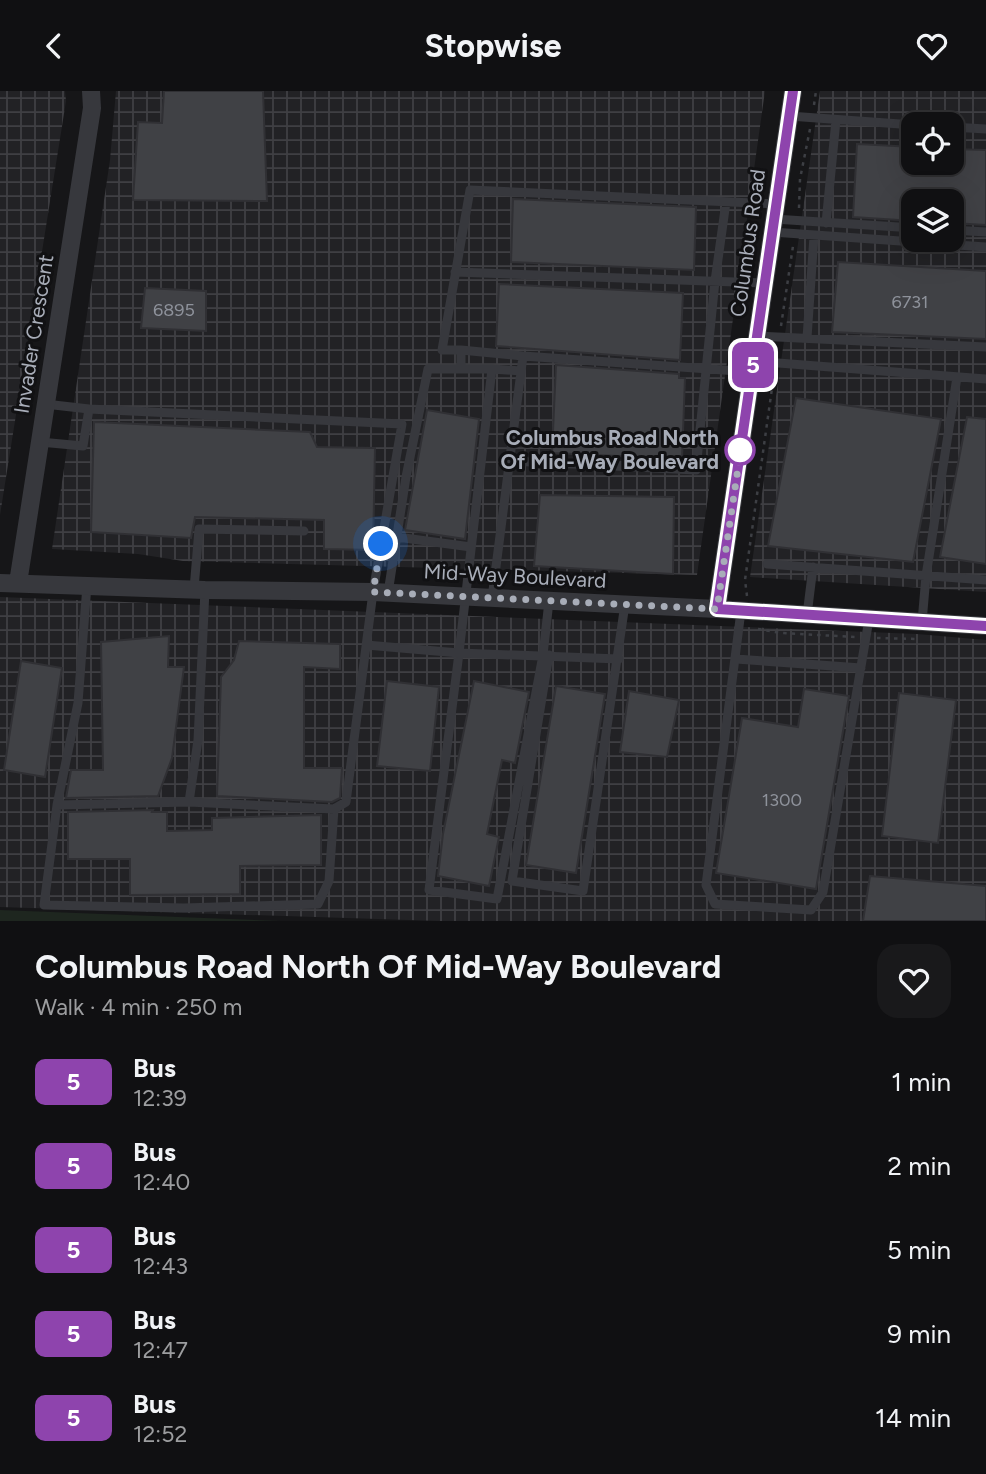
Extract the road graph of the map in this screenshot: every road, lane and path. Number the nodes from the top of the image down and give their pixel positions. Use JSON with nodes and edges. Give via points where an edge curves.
{"nodes":[{"id":1,"x":91,"y":91,"type":"edge"},
{"id":2,"x":793,"y":91,"type":"edge"},
{"id":3,"x":789,"y":116,"type":"junction"},
{"id":4,"x":836,"y":120,"type":"junction"},
{"id":5,"x":901,"y":124,"type":"edge"},
{"id":6,"x":964,"y":128,"type":"edge"},
{"id":7,"x":810,"y":129,"type":"dead end"},
{"id":8,"x":986,"y":129,"type":"edge"},
{"id":9,"x":726,"y":202,"type":"junction"},
{"id":10,"x":799,"y":208,"type":"dead end"},
{"id":11,"x":774,"y":219,"type":"junction"},
{"id":12,"x":826,"y":223,"type":"junction"},
{"id":13,"x":901,"y":227,"type":"edge"},
{"id":14,"x":964,"y":231,"type":"edge"},
{"id":15,"x":986,"y":232,"type":"edge"},
{"id":16,"x":814,"y":236,"type":"junction"},
{"id":17,"x":793,"y":245,"type":"dead end"},
{"id":18,"x":986,"y":247,"type":"edge"},
{"id":19,"x":456,"y":272,"type":"junction"},
{"id":20,"x":715,"y":281,"type":"junction"},
{"id":21,"x":765,"y":283,"type":"junction"},
{"id":22,"x":781,"y":329,"type":"dead end"},
{"id":23,"x":757,"y":336,"type":"junction"},
{"id":24,"x":807,"y":338,"type":"junction"},
{"id":25,"x":986,"y":347,"type":"edge"},
{"id":26,"x":461,"y":350,"type":"junction"},
{"id":27,"x":523,"y":356,"type":"junction"},
{"id":28,"x":753,"y":366,"type":"junction"},
{"id":29,"x":461,"y":369,"type":"junction"},
{"id":30,"x":492,"y":369,"type":"junction"},
{"id":31,"x":706,"y":369,"type":"junction"},
{"id":32,"x":521,"y":371,"type":"junction"},
{"id":33,"x":957,"y":377,"type":"junction"},
{"id":34,"x":986,"y":379,"type":"edge"},
{"id":35,"x":773,"y":384,"type":"dead end"},
{"id":36,"x":46,"y":404,"type":"junction"},
{"id":37,"x":89,"y":409,"type":"junction"},
{"id":38,"x":40,"y":442,"type":"junction"},
{"id":39,"x":510,"y":461,"type":"junction"},
{"id":40,"x":304,"y":531,"type":"dead end"},
{"id":41,"x":397,"y":537,"type":"junction"},
{"id":42,"x":471,"y":547,"type":"junction"},
{"id":43,"x":767,"y":564,"type":"dead end"},
{"id":44,"x":813,"y":567,"type":"junction"},
{"id":45,"x":926,"y":576,"type":"junction"},
{"id":46,"x":745,"y":580,"type":"dead end"},
{"id":47,"x":986,"y":580,"type":"edge"},
{"id":48,"x":9,"y":583,"type":"edge"},
{"id":49,"x":87,"y":585,"type":"junction"},
{"id":50,"x":200,"y":590,"type":"junction"},
{"id":51,"x":380,"y":592,"type":"junction"},
{"id":52,"x":466,"y":597,"type":"junction"},
{"id":53,"x":492,"y":598,"type":"junction"},
{"id":54,"x":549,"y":601,"type":"junction"},
{"id":55,"x":625,"y":604,"type":"junction"},
{"id":56,"x":717,"y":609,"type":"junction"},
{"id":57,"x":741,"y":611,"type":"junction"},
{"id":58,"x":807,"y":615,"type":"junction"},
{"id":59,"x":869,"y":619,"type":"junction"},
{"id":60,"x":922,"y":622,"type":"junction"},
{"id":61,"x":986,"y":626,"type":"edge"},
{"id":62,"x":752,"y":628,"type":"dead end"},
{"id":63,"x":866,"y":638,"type":"junction"},
{"id":64,"x":904,"y":640,"type":"dead end"},
{"id":65,"x":366,"y":645,"type":"junction"},
{"id":66,"x":460,"y":653,"type":"junction"},
{"id":67,"x":546,"y":655,"type":"junction"},
{"id":68,"x":619,"y":659,"type":"junction"},
{"id":69,"x":736,"y":659,"type":"junction"},
{"id":70,"x":861,"y":668,"type":"junction"},
{"id":71,"x":189,"y":802,"type":"junction"},
{"id":72,"x":57,"y":805,"type":"junction"},
{"id":73,"x":334,"y":809,"type":"junction"}],
"edges":[{"from":1,"to":36,"type":"street","name":"Invader Crescent"},
{"from":2,"to":3,"type":"street","name":"Columbus Road"},
{"from":3,"to":4,"type":"lane"},
{"from":3,"to":11,"type":"street","name":"Columbus Road"},
{"from":4,"to":5,"type":"lane"},
{"from":4,"to":12,"type":"lane"},
{"from":6,"to":8,"type":"lane"},
{"from":7,"to":10,"type":"path"},
{"from":9,"to":11,"type":"lane"},
{"from":9,"to":19,"type":"lane","via":[[470,190]]},
{"from":9,"to":20,"type":"lane"},
{"from":11,"to":12,"type":"lane"},
{"from":11,"to":16,"type":"lane"},
{"from":11,"to":21,"type":"street","name":"Columbus Road"},
{"from":12,"to":13,"type":"lane"},
{"from":14,"to":15,"type":"lane"},
{"from":16,"to":18,"type":"lane"},
{"from":16,"to":24,"type":"lane"},
{"from":17,"to":22,"type":"path"},
{"from":19,"to":20,"type":"lane"},
{"from":19,"to":26,"type":"lane","via":[[442,350]]},
{"from":20,"to":21,"type":"lane"},
{"from":20,"to":31,"type":"lane"},
{"from":21,"to":23,"type":"street","name":"Columbus Road"},
{"from":23,"to":24,"type":"lane"},
{"from":23,"to":28,"type":"street","name":"Columbus Road"},
{"from":24,"to":25,"type":"lane"},
{"from":26,"to":27,"type":"lane"},
{"from":26,"to":29,"type":"lane"},
{"from":27,"to":31,"type":"lane"},
{"from":27,"to":32,"type":"lane"},
{"from":28,"to":31,"type":"lane"},
{"from":28,"to":33,"type":"lane"},
{"from":28,"to":56,"type":"street","name":"Columbus Road"},
{"from":29,"to":30,"type":"lane"},
{"from":29,"to":41,"type":"lane","via":[[428,369]]},
{"from":30,"to":32,"type":"lane"},
{"from":30,"to":42,"type":"lane"},
{"from":31,"to":39,"type":"lane","via":[[696,470]]},
{"from":32,"to":39,"type":"lane"},
{"from":33,"to":34,"type":"lane"},
{"from":33,"to":45,"type":"lane"},
{"from":35,"to":46,"type":"path"},
{"from":36,"to":37,"type":"lane"},
{"from":36,"to":38,"type":"street","name":"Invader Crescent"},
{"from":37,"to":38,"type":"lane","via":[[83,446]]},
{"from":37,"to":51,"type":"lane","via":[[402,424]]},
{"from":38,"to":48,"type":"street","name":"Invader Crescent"},
{"from":39,"to":53,"type":"lane"},
{"from":40,"to":50,"type":"lane","via":[[200,529]]},
{"from":41,"to":42,"type":"lane"},
{"from":41,"to":51,"type":"lane"},
{"from":42,"to":52,"type":"lane"},
{"from":43,"to":44,"type":"lane"},
{"from":44,"to":45,"type":"lane"},
{"from":44,"to":58,"type":"lane"},
{"from":45,"to":47,"type":"lane"},
{"from":45,"to":60,"type":"lane"},
{"from":48,"to":49,"type":"street","name":"Mid-Way Boulevard"},
{"from":49,"to":50,"type":"street","name":"Mid-Way Boulevard"},
{"from":49,"to":72,"type":"lane","via":[[78,703]]},
{"from":50,"to":51,"type":"street","name":"Mid-Way Boulevard"},
{"from":50,"to":71,"type":"lane","via":[[198,740]]},
{"from":51,"to":52,"type":"street","name":"Mid-Way Boulevard"},
{"from":51,"to":65,"type":"lane"},
{"from":52,"to":53,"type":"street","name":"Mid-Way Boulevard"},
{"from":52,"to":66,"type":"lane"},
{"from":53,"to":54,"type":"street","name":"Mid-Way Boulevard"},
{"from":54,"to":55,"type":"street","name":"Mid-Way Boulevard"},
{"from":54,"to":67,"type":"lane"},
{"from":55,"to":56,"type":"street","name":"Mid-Way Boulevard"},
{"from":55,"to":68,"type":"lane"},
{"from":56,"to":57,"type":"street","name":"Mid-Way Boulevard"},
{"from":57,"to":58,"type":"street","name":"Mid-Way Boulevard"},
{"from":57,"to":69,"type":"lane"},
{"from":58,"to":59,"type":"street","name":"Mid-Way Boulevard"},
{"from":59,"to":60,"type":"street","name":"Mid-Way Boulevard"},
{"from":59,"to":63,"type":"lane"},
{"from":60,"to":61,"type":"street","name":"Mid-Way Boulevard"},
{"from":62,"to":63,"type":"path"},
{"from":63,"to":64,"type":"path"},
{"from":63,"to":70,"type":"lane"},
{"from":65,"to":66,"type":"lane"},
{"from":65,"to":73,"type":"lane","via":[[345,803]]},
{"from":66,"to":67,"type":"lane"},
{"from":66,"to":67,"type":"lane","via":[[429,890],[497,899]]},
{"from":67,"to":68,"type":"lane"},
{"from":67,"to":68,"type":"lane","via":[[512,881],[583,891]]},
{"from":69,"to":70,"type":"lane"},
{"from":69,"to":70,"type":"lane","via":[[706,885],[715,905],[811,910],[823,892]]},
{"from":71,"to":72,"type":"lane"},
{"from":71,"to":73,"type":"lane"},
{"from":72,"to":73,"type":"lane","via":[[44,905],[184,908],[318,904],[329,881]]}]}
